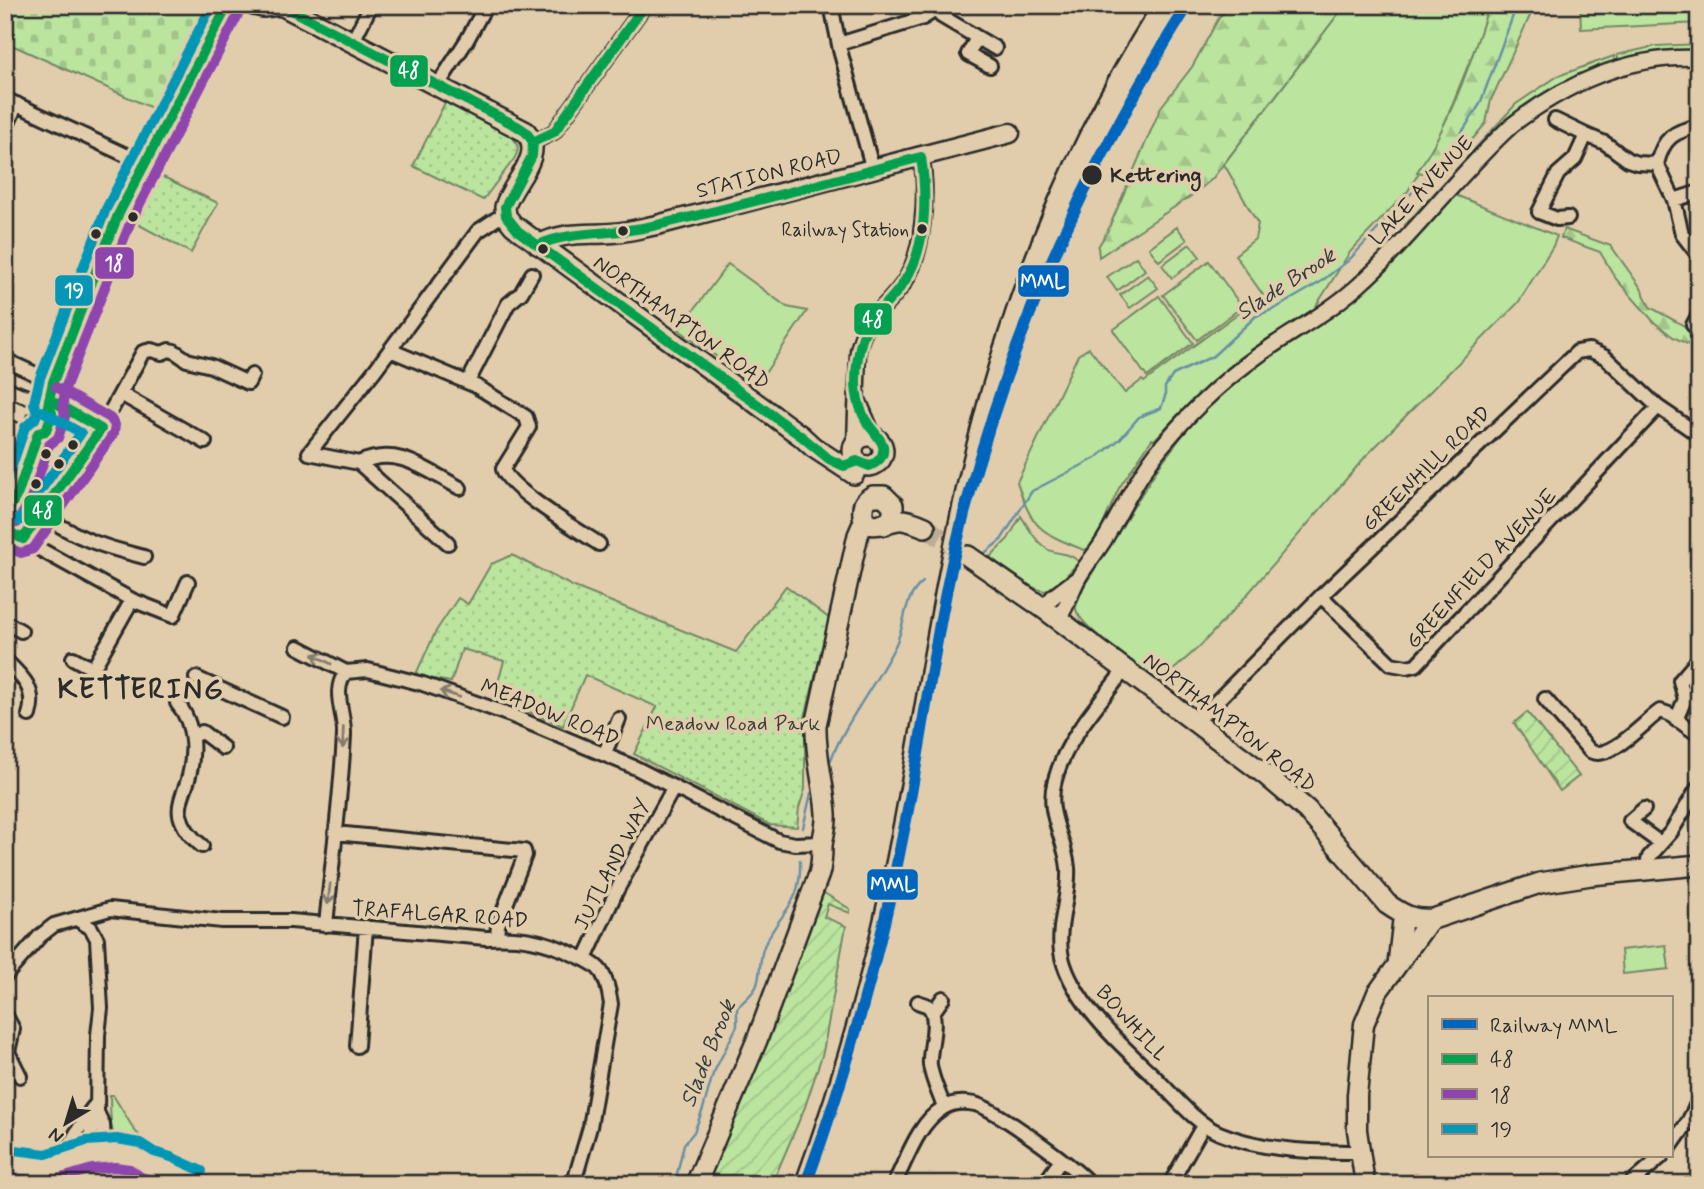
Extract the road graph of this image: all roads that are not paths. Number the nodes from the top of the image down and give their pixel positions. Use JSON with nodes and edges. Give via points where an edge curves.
{"nodes":[{"id":1,"x":271,"y":5,"type":"edge"},
{"id":2,"x":371,"y":5,"type":"edge"},
{"id":3,"x":486,"y":5,"type":"edge"},
{"id":4,"x":645,"y":5,"type":"edge"},
{"id":5,"x":831,"y":5,"type":"edge"},
{"id":6,"x":229,"y":6,"type":"edge"},
{"id":7,"x":940,"y":8,"type":"edge"},
{"id":8,"x":977,"y":37,"type":"junction"},
{"id":9,"x":352,"y":41,"type":"junction"},
{"id":10,"x":839,"y":44,"type":"junction"},
{"id":11,"x":995,"y":48,"type":"dead end"},
{"id":12,"x":1699,"y":58,"type":"edge"},
{"id":13,"x":990,"y":66,"type":"dead end"},
{"id":14,"x":438,"y":85,"type":"junction"},
{"id":15,"x":11,"y":102,"type":"edge"},
{"id":16,"x":1555,"y":120,"type":"dead end"},
{"id":17,"x":1699,"y":126,"type":"edge"},
{"id":18,"x":5,"y":129,"type":"edge"},
{"id":19,"x":1010,"y":133,"type":"dead end"},
{"id":20,"x":1586,"y":135,"type":"junction"},
{"id":21,"x":533,"y":142,"type":"junction"},
{"id":22,"x":921,"y":158,"type":"junction"},
{"id":23,"x":145,"y":164,"type":"junction"},
{"id":24,"x":1657,"y":164,"type":"junction"},
{"id":25,"x":873,"y":170,"type":"junction"},
{"id":26,"x":1699,"y":192,"type":"edge"},
{"id":27,"x":1674,"y":200,"type":"junction"},
{"id":28,"x":506,"y":216,"type":"junction"},
{"id":29,"x":1568,"y":218,"type":"dead end"},
{"id":30,"x":538,"y":245,"type":"junction"},
{"id":31,"x":1699,"y":256,"type":"edge"},
{"id":32,"x":533,"y":275,"type":"dead end"},
{"id":33,"x":390,"y":349,"type":"junction"},
{"id":34,"x":5,"y":360,"type":"edge"},
{"id":35,"x":252,"y":375,"type":"dead end"},
{"id":36,"x":468,"y":382,"type":"junction"},
{"id":37,"x":5,"y":388,"type":"edge"},
{"id":38,"x":121,"y":394,"type":"junction"},
{"id":39,"x":50,"y":395,"type":"junction"},
{"id":40,"x":1658,"y":408,"type":"junction"},
{"id":41,"x":5,"y":429,"type":"edge"},
{"id":42,"x":101,"y":429,"type":"junction"},
{"id":43,"x":1699,"y":435,"type":"edge"},
{"id":44,"x":37,"y":437,"type":"junction"},
{"id":45,"x":205,"y":442,"type":"dead end"},
{"id":46,"x":857,"y":456,"type":"junction"},
{"id":47,"x":359,"y":463,"type":"junction"},
{"id":48,"x":460,"y":488,"type":"dead end"},
{"id":49,"x":890,"y":500,"type":"junction"},
{"id":50,"x":7,"y":509,"type":"edge"},
{"id":51,"x":41,"y":514,"type":"junction"},
{"id":52,"x":874,"y":518,"type":"junction"},
{"id":53,"x":5,"y":530,"type":"edge"},
{"id":54,"x":23,"y":539,"type":"junction"},
{"id":55,"x":448,"y":543,"type":"dead end"},
{"id":56,"x":599,"y":544,"type":"dead end"},
{"id":57,"x":968,"y":556,"type":"tunnel mouth"},
{"id":58,"x":144,"y":557,"type":"dead end"},
{"id":59,"x":188,"y":582,"type":"dead end"},
{"id":60,"x":1321,"y":596,"type":"junction"},
{"id":61,"x":132,"y":600,"type":"junction"},
{"id":62,"x":1051,"y":614,"type":"junction"},
{"id":63,"x":5,"y":622,"type":"edge"},
{"id":64,"x":21,"y":631,"type":"dead end"},
{"id":65,"x":298,"y":647,"type":"dead end"},
{"id":66,"x":73,"y":658,"type":"dead end"},
{"id":67,"x":1699,"y":659,"type":"edge"},
{"id":68,"x":8,"y":662,"type":"edge"},
{"id":69,"x":1125,"y":669,"type":"junction"},
{"id":70,"x":346,"y":672,"type":"junction"},
{"id":71,"x":196,"y":678,"type":"dead end"},
{"id":72,"x":1545,"y":699,"type":"dead end"},
{"id":73,"x":177,"y":704,"type":"dead end"},
{"id":74,"x":29,"y":715,"type":"dead end"},
{"id":75,"x":282,"y":717,"type":"dead end"},
{"id":76,"x":619,"y":719,"type":"dead end"},
{"id":77,"x":1676,"y":720,"type":"junction"},
{"id":78,"x":1196,"y":722,"type":"junction"},
{"id":79,"x":192,"y":736,"type":"junction"},
{"id":80,"x":1699,"y":736,"type":"edge"},
{"id":81,"x":223,"y":748,"type":"dead end"},
{"id":82,"x":605,"y":753,"type":"junction"},
{"id":83,"x":1699,"y":786,"type":"edge"},
{"id":84,"x":674,"y":787,"type":"junction"},
{"id":85,"x":1644,"y":809,"type":"dead end"},
{"id":86,"x":335,"y":833,"type":"junction"},
{"id":87,"x":815,"y":843,"type":"junction"},
{"id":88,"x":1660,"y":844,"type":"junction"},
{"id":89,"x":202,"y":846,"type":"dead end"},
{"id":90,"x":1699,"y":865,"type":"edge"},
{"id":91,"x":1646,"y":869,"type":"junction"},
{"id":92,"x":103,"y":912,"type":"junction"},
{"id":93,"x":1403,"y":916,"type":"junction"},
{"id":94,"x":78,"y":920,"type":"junction"},
{"id":95,"x":1430,"y":920,"type":"junction"},
{"id":96,"x":326,"y":925,"type":"junction"},
{"id":97,"x":366,"y":927,"type":"junction"},
{"id":98,"x":96,"y":935,"type":"junction"},
{"id":99,"x":497,"y":937,"type":"junction"},
{"id":100,"x":585,"y":959,"type":"junction"},
{"id":101,"x":1397,"y":963,"type":"junction"},
{"id":102,"x":5,"y":976,"type":"edge"},
{"id":103,"x":943,"y":998,"type":"dead end"},
{"id":104,"x":918,"y":1002,"type":"dead end"},
{"id":105,"x":931,"y":1010,"type":"junction"},
{"id":106,"x":5,"y":1014,"type":"edge"},
{"id":107,"x":357,"y":1046,"type":"dead end"},
{"id":108,"x":20,"y":1076,"type":"dead end"},
{"id":109,"x":1699,"y":1100,"type":"edge"},
{"id":110,"x":97,"y":1107,"type":"junction"},
{"id":111,"x":944,"y":1107,"type":"junction"},
{"id":112,"x":1204,"y":1124,"type":"junction"},
{"id":113,"x":1672,"y":1145,"type":"edge"},
{"id":114,"x":1360,"y":1153,"type":"junction"},
{"id":115,"x":1660,"y":1158,"type":"edge"},
{"id":116,"x":1061,"y":1160,"type":"junction"},
{"id":117,"x":104,"y":1161,"type":"edge"},
{"id":118,"x":52,"y":1166,"type":"junction"},
{"id":119,"x":17,"y":1171,"type":"edge"},
{"id":120,"x":576,"y":1175,"type":"dead end"},
{"id":121,"x":196,"y":1184,"type":"edge"},
{"id":122,"x":695,"y":1184,"type":"edge"},
{"id":123,"x":894,"y":1184,"type":"edge"},
{"id":124,"x":1044,"y":1184,"type":"edge"},
{"id":125,"x":1090,"y":1184,"type":"edge"},
{"id":126,"x":1170,"y":1184,"type":"edge"},
{"id":127,"x":1365,"y":1184,"type":"edge"},
{"id":128,"x":1630,"y":1184,"type":"edge"}],
"edges":[{"from":1,"to":9,"type":"main road"},
{"from":2,"to":9,"type":"street"},
{"from":3,"to":14,"type":"street"},
{"from":4,"to":21,"type":"street","via":[[554,132]]},
{"from":5,"to":10,"type":"street"},
{"from":6,"to":23,"type":"main road"},
{"from":7,"to":8,"type":"street","via":[[941,16]]},
{"from":7,"to":10,"type":"street","via":[[909,23]]},
{"from":8,"to":11,"type":"street"},
{"from":8,"to":13,"type":"street","via":[[968,54]]},
{"from":9,"to":14,"type":"main road"},
{"from":10,"to":25,"type":"street"},
{"from":12,"to":62,"type":"street","name":"LAKE AVENUE","via":[[1653,61],[1598,75],[1546,101],[1512,125],[1356,288],[1246,365],[1197,407],[1150,461],[1105,538]]},
{"from":14,"to":21,"type":"main road","via":[[517,126]]},
{"from":15,"to":18,"type":"street"},
{"from":15,"to":23,"type":"street"},
{"from":16,"to":20,"type":"street"},
{"from":17,"to":24,"type":"street","via":[[1676,132],[1661,149]]},
{"from":19,"to":22,"type":"main road","name":"STATION ROAD"},
{"from":20,"to":24,"type":"street","via":[[1629,160]]},
{"from":20,"to":29,"type":"street","via":[[1575,159],[1558,174],[1539,212]]},
{"from":21,"to":28,"type":"main road","via":[[532,156],[506,202]]},
{"from":22,"to":25,"type":"main road","name":"STATION ROAD"},
{"from":22,"to":46,"type":"street","via":[[924,199],[916,252],[906,280],[861,336]]},
{"from":23,"to":39,"type":"main road","via":[[118,215]]},
{"from":24,"to":27,"type":"street"},
{"from":25,"to":30,"type":"main road","name":"STATION ROAD","via":[[657,225],[610,233],[568,233]]},
{"from":26,"to":27,"type":"street"},
{"from":27,"to":31,"type":"street","via":[[1682,234]]},
{"from":28,"to":30,"type":"main road","name":"NORTHAMPTON ROAD"},
{"from":28,"to":33,"type":"street","via":[[478,231]]},
{"from":30,"to":46,"type":"main road","name":"NORTHAMPTON ROAD","via":[[802,436]]},
{"from":32,"to":36,"type":"street","via":[[508,304]]},
{"from":33,"to":36,"type":"street"},
{"from":33,"to":47,"type":"street","via":[[309,453]]},
{"from":34,"to":39,"type":"street"},
{"from":35,"to":38,"type":"street","via":[[248,383],[174,351],[151,350],[143,352]]},
{"from":36,"to":56,"type":"street","via":[[526,417],[529,427],[503,469],[505,475]]},
{"from":37,"to":39,"type":"street"},
{"from":38,"to":42,"type":"street"},
{"from":38,"to":45,"type":"street"},
{"from":39,"to":42,"type":"street"},
{"from":39,"to":44,"type":"main road","via":[[52,413],[46,431]]},
{"from":40,"to":43,"type":"street","name":"GREENHILL ROAD"},
{"from":40,"to":60,"type":"street","name":"GREENHILL ROAD","via":[[1605,357],[1589,350],[1577,352]]},
{"from":40,"to":60,"type":"street","name":"GREENFIELD AVENUE","via":[[1416,665],[1391,664]]},
{"from":41,"to":44,"type":"main road"},
{"from":42,"to":51,"type":"street"},
{"from":44,"to":50,"type":"main road","via":[[18,493]]},
{"from":46,"to":49,"type":"main road","via":[[883,445],[879,462]]},
{"from":46,"to":52,"type":"main road"},
{"from":47,"to":48,"type":"street","via":[[372,457],[408,459]]},
{"from":47,"to":55,"type":"street"},
{"from":49,"to":52,"type":"main road","via":[[891,520]]},
{"from":49,"to":52,"type":"main road","via":[[873,496]]},
{"from":49,"to":52,"type":"main road","via":[[925,527]]},
{"from":51,"to":54,"type":"street"},
{"from":51,"to":58,"type":"street","via":[[103,547]]},
{"from":52,"to":87,"type":"main road","via":[[855,553],[816,725],[826,831]]},
{"from":53,"to":54,"type":"street"},
{"from":54,"to":61,"type":"street"},
{"from":57,"to":62,"type":"main road","name":"NORTHAMPTON ROAD"},
{"from":59,"to":61,"type":"street","via":[[173,616]]},
{"from":60,"to":78,"type":"street","name":"GREENHILL ROAD"},
{"from":61,"to":66,"type":"street","via":[[93,669]]},
{"from":62,"to":69,"type":"main road","name":"NORTHAMPTON ROAD"},
{"from":63,"to":64,"type":"street"},
{"from":70,"to":65,"type":"street","name":"MEADOW ROAD","one_way":true},
{"from":67,"to":77,"type":"street","via":[[1680,681],[1685,699]]},
{"from":68,"to":74,"type":"street","via":[[34,700]]},
{"from":69,"to":78,"type":"main road","name":"NORTHAMPTON ROAD"},
{"from":69,"to":112,"type":"street","name":"BOWHILL","via":[[1073,740],[1055,780],[1054,821],[1068,869],[1061,953],[1089,1010]]},
{"from":82,"to":70,"type":"street","name":"MEADOW ROAD","one_way":true,"via":[[423,684],[368,670]]},
{"from":70,"to":86,"type":"street","one_way":true,"via":[[339,688],[344,732]]},
{"from":71,"to":75,"type":"street"},
{"from":72,"to":77,"type":"street","via":[[1590,751],[1599,755],[1660,711]]},
{"from":73,"to":79,"type":"street"},
{"from":76,"to":82,"type":"street"},
{"from":77,"to":80,"type":"street"},
{"from":78,"to":93,"type":"main road","name":"NORTHAMPTON ROAD","via":[[1302,806]]},
{"from":79,"to":81,"type":"street","via":[[202,732]]},
{"from":79,"to":89,"type":"street","via":[[190,774],[180,814],[188,833]]},
{"from":82,"to":84,"type":"street","name":"MEADOW ROAD"},
{"from":83,"to":88,"type":"street"},
{"from":84,"to":87,"type":"street","name":"MEADOW ROAD","via":[[764,835],[795,844]]},
{"from":84,"to":100,"type":"street","name":"JUTLAND WAY"},
{"from":85,"to":88,"type":"street","via":[[1630,821]]},
{"from":86,"to":96,"type":"street","one_way":true},
{"from":86,"to":99,"type":"street","via":[[524,851]]},
{"from":87,"to":122,"type":"main road","via":[[822,859],[814,891]]},
{"from":88,"to":91,"type":"street"},
{"from":90,"to":91,"type":"main road"},
{"from":91,"to":95,"type":"main road","via":[[1540,883]]},
{"from":92,"to":94,"type":"street","name":"TRAFALGAR ROAD"},
{"from":92,"to":96,"type":"street","name":"TRAFALGAR ROAD"},
{"from":92,"to":98,"type":"street"},
{"from":93,"to":95,"type":"main road"},
{"from":93,"to":101,"type":"main road"},
{"from":94,"to":98,"type":"street"},
{"from":94,"to":102,"type":"street","name":"TRAFALGAR ROAD","via":[[49,929]]},
{"from":95,"to":101,"type":"main road"},
{"from":96,"to":97,"type":"street","name":"TRAFALGAR ROAD"},
{"from":97,"to":99,"type":"street","name":"TRAFALGAR ROAD"},
{"from":97,"to":107,"type":"street"},
{"from":98,"to":110,"type":"street","via":[[101,1008]]},
{"from":99,"to":100,"type":"street","name":"TRAFALGAR ROAD","via":[[550,943]]},
{"from":100,"to":120,"type":"street","name":"TRAFALGAR ROAD","via":[[601,970],[611,1004],[590,1127]]},
{"from":101,"to":114,"type":"main road","via":[[1364,1024],[1357,1095]]},
{"from":103,"to":105,"type":"street"},
{"from":104,"to":105,"type":"street"},
{"from":105,"to":111,"type":"street","via":[[930,1063]]},
{"from":106,"to":108,"type":"street","via":[[13,1029],[8,1052]]},
{"from":109,"to":113,"type":"street"},
{"from":110,"to":117,"type":"street","via":[[90,1134]]},
{"from":110,"to":118,"type":"street","via":[[86,1114],[68,1149]]},
{"from":111,"to":116,"type":"street","via":[[964,1102],[990,1110]]},
{"from":111,"to":123,"type":"street","via":[[924,1126]]},
{"from":112,"to":114,"type":"street","name":"BOWHILL","via":[[1222,1134],[1267,1146]]},
{"from":112,"to":126,"type":"street"},
{"from":114,"to":127,"type":"main road"},
{"from":115,"to":128,"type":"street"},
{"from":116,"to":124,"type":"street"},
{"from":116,"to":125,"type":"street"},
{"from":117,"to":118,"type":"main road","via":[[62,1171]]},
{"from":117,"to":121,"type":"main road","via":[[136,1156],[147,1165]]},
{"from":118,"to":119,"type":"main road"}]}
